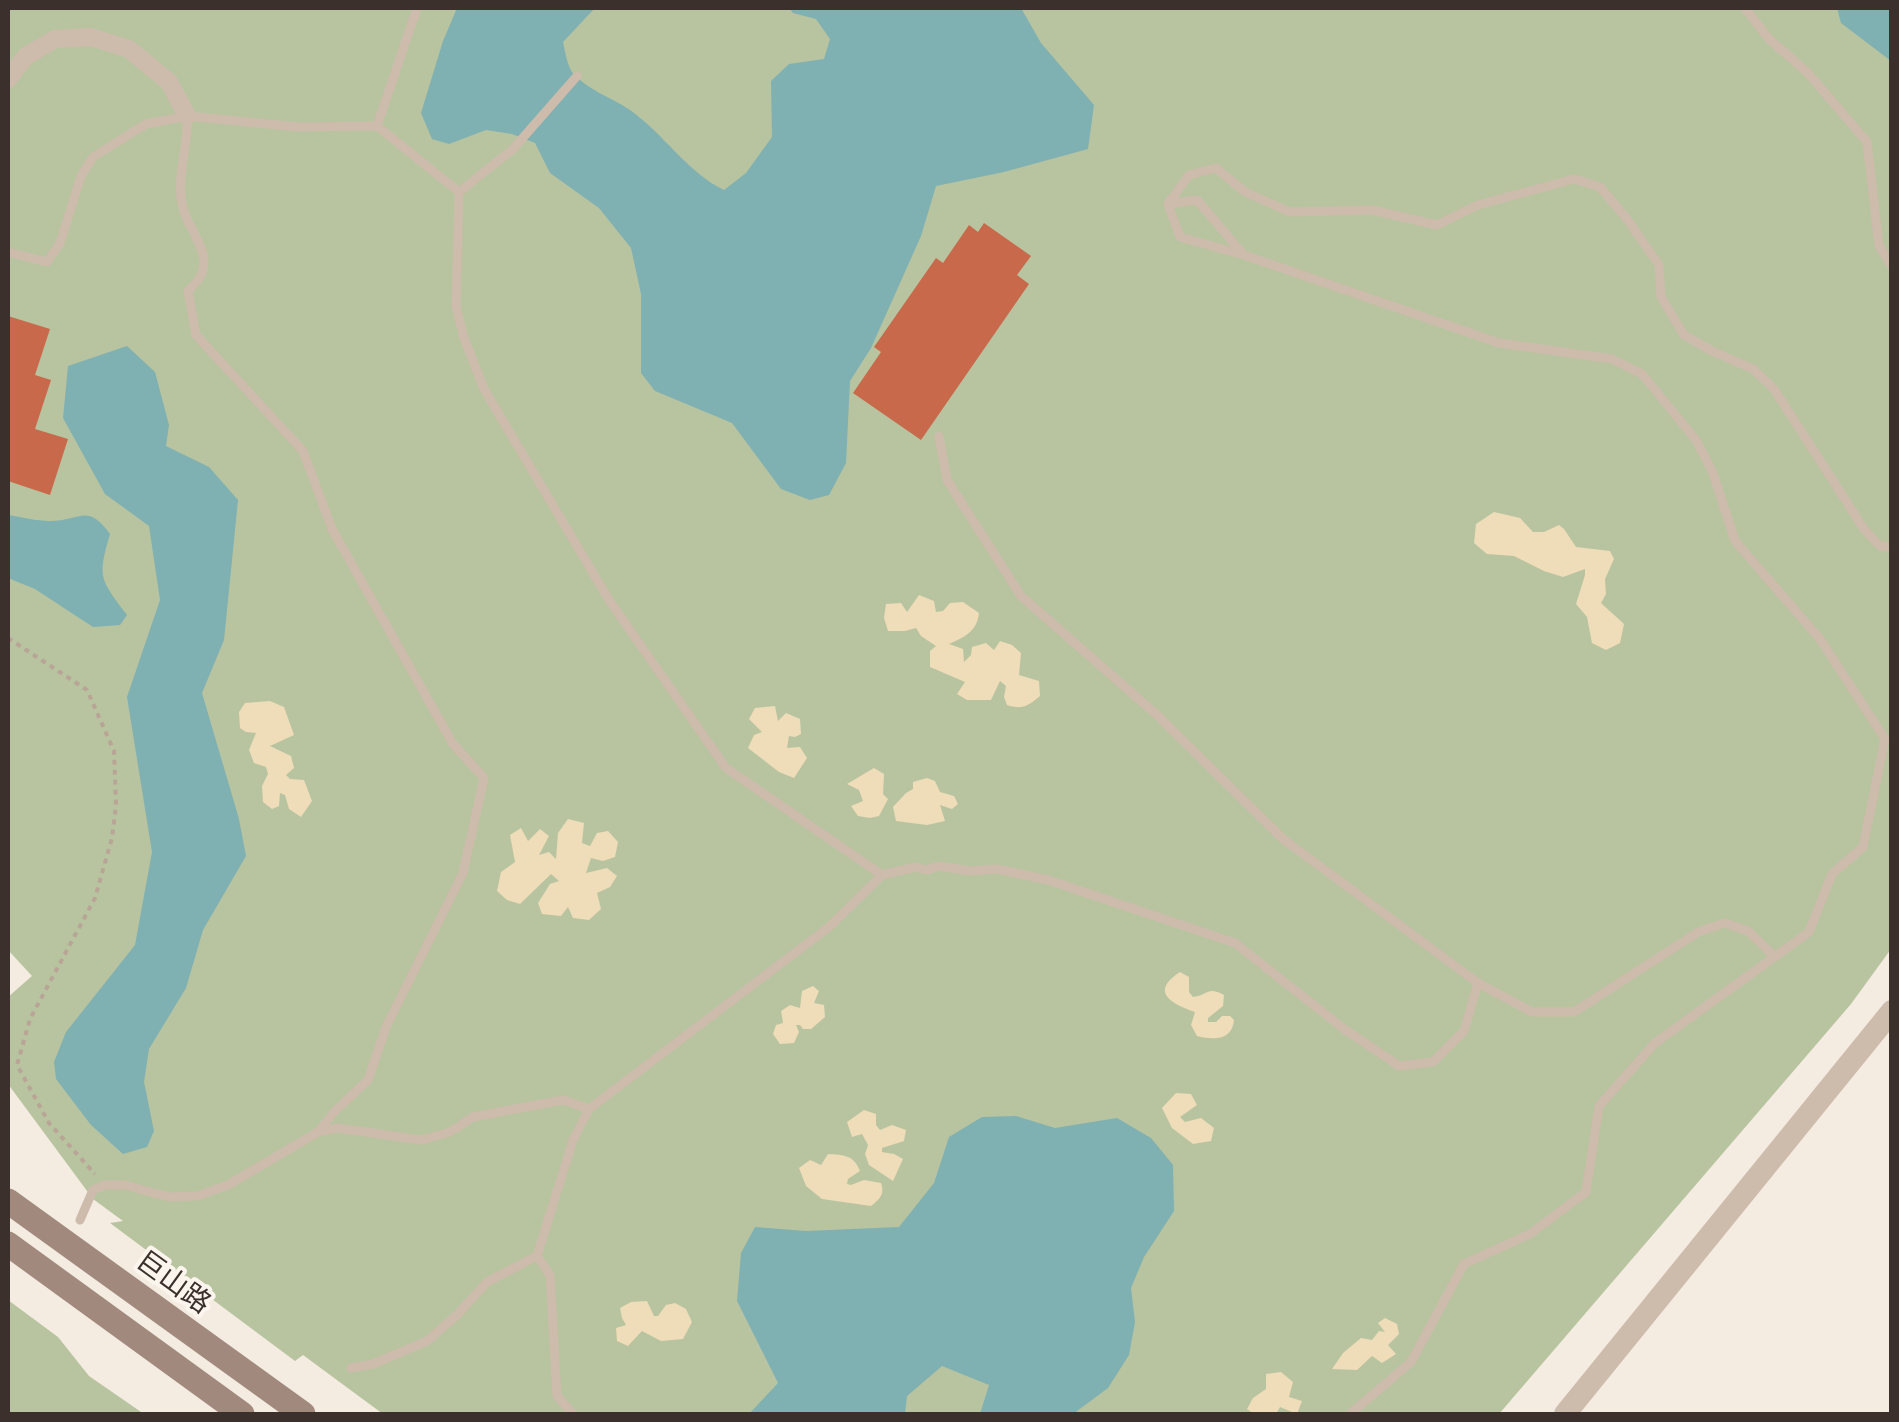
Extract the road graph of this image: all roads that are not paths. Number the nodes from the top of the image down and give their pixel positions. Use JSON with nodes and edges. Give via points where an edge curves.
{"nodes":[{"id":1,"x":417,"y":8,"type":"edge"},
{"id":2,"x":1745,"y":8,"type":"edge"},
{"id":3,"x":577,"y":76,"type":"dead end"},
{"id":4,"x":8,"y":79,"type":"edge"},
{"id":5,"x":187,"y":116,"type":"junction"},
{"id":6,"x":378,"y":126,"type":"junction"},
{"id":7,"x":459,"y":192,"type":"junction"},
{"id":8,"x":1168,"y":204,"type":"junction"},
{"id":9,"x":8,"y":252,"type":"edge"},
{"id":10,"x":1244,"y":255,"type":"junction"},
{"id":11,"x":1892,"y":266,"type":"edge"},
{"id":12,"x":939,"y":436,"type":"dead end"},
{"id":13,"x":1892,"y":548,"type":"edge"},
{"id":14,"x":882,"y":875,"type":"junction"},
{"id":15,"x":1775,"y":956,"type":"junction"},
{"id":16,"x":1478,"y":983,"type":"junction"},
{"id":17,"x":1891,"y":1015,"type":"edge"},
{"id":18,"x":589,"y":1109,"type":"junction"},
{"id":19,"x":318,"y":1132,"type":"junction"},
{"id":20,"x":8,"y":1200,"type":"edge"},
{"id":21,"x":80,"y":1220,"type":"dead end"},
{"id":22,"x":8,"y":1244,"type":"edge"},
{"id":23,"x":536,"y":1256,"type":"junction"},
{"id":24,"x":351,"y":1368,"type":"dead end"},
{"id":25,"x":292,"y":1411,"type":"edge"},
{"id":26,"x":242,"y":1414,"type":"edge"},
{"id":27,"x":573,"y":1414,"type":"edge"},
{"id":28,"x":1350,"y":1414,"type":"edge"},
{"id":29,"x":1565,"y":1414,"type":"edge"}],
"edges":[{"from":1,"to":6,"type":"lane"},
{"from":2,"to":11,"type":"lane","via":[[1868,142],[1879,246]]},
{"from":3,"to":7,"type":"lane","via":[[513,149]]},
{"from":4,"to":5,"type":"street","via":[[26,56],[55,39],[92,37],[130,48],[169,82]]},
{"from":5,"to":6,"type":"lane","via":[[298,127]]},
{"from":5,"to":9,"type":"lane","via":[[146,124],[93,157],[47,262]]},
{"from":5,"to":19,"type":"lane","via":[[182,207],[205,261],[188,290],[196,335],[304,452],[332,528],[453,744],[484,778],[463,873],[386,1027],[368,1080]]},
{"from":6,"to":7,"type":"lane"},
{"from":7,"to":14,"type":"lane","via":[[456,307],[464,338],[484,389],[609,600],[726,768]]},
{"from":8,"to":10,"type":"lane","via":[[1196,200]]},
{"from":8,"to":10,"type":"lane","via":[[1180,237]]},
{"from":8,"to":13,"type":"lane","via":[[1189,175],[1216,168],[1245,192],[1290,212],[1372,210],[1437,225],[1478,205],[1574,178],[1600,187],[1659,265],[1661,297],[1684,334],[1753,370],[1774,389],[1864,529],[1880,546]]},
{"from":10,"to":15,"type":"lane","via":[[1499,343],[1612,359],[1642,374],[1696,440],[1734,542],[1820,639],[1885,739],[1863,847],[1832,874],[1809,932]]},
{"from":12,"to":16,"type":"lane","via":[[947,480],[1021,596],[1284,838]]},
{"from":14,"to":16,"type":"lane","via":[[916,866],[997,870],[1048,880],[1235,944],[1399,1066],[1433,1062],[1464,1031]]},
{"from":14,"to":18,"type":"lane","via":[[828,928]]},
{"from":15,"to":16,"type":"lane","via":[[1748,931],[1725,923],[1700,930],[1574,1012],[1532,1012]]},
{"from":15,"to":28,"type":"lane","via":[[1655,1043],[1599,1106],[1586,1192],[1530,1234],[1464,1264],[1411,1362]]},
{"from":17,"to":29,"type":"street"},
{"from":18,"to":19,"type":"lane","via":[[563,1100],[474,1118],[422,1140],[337,1128]]},
{"from":18,"to":23,"type":"lane"},
{"from":19,"to":21,"type":"lane","via":[[196,1196],[105,1185],[93,1190]]},
{"from":20,"to":25,"type":"main road","name":"巨山路"},
{"from":22,"to":26,"type":"main road"},
{"from":23,"to":24,"type":"lane","via":[[487,1282],[426,1342]]},
{"from":23,"to":27,"type":"lane","via":[[550,1274],[557,1396]]}]}
